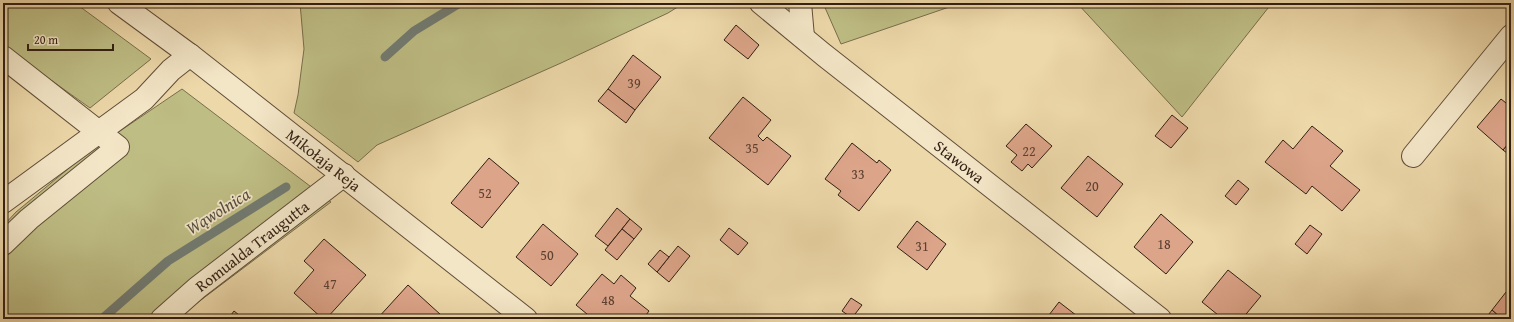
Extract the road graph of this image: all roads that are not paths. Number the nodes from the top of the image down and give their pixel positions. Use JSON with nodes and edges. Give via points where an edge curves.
{"nodes":[{"id":1,"x":119,"y":3,"type":"edge"},
{"id":2,"x":761,"y":3,"type":"edge"},
{"id":3,"x":800,"y":3,"type":"edge"},
{"id":4,"x":1511,"y":36,"type":"edge"},
{"id":5,"x":803,"y":37,"type":"junction"},
{"id":6,"x":190,"y":55,"type":"junction"},
{"id":7,"x":3,"y":57,"type":"edge"},
{"id":8,"x":99,"y":131,"type":"junction"},
{"id":9,"x":1413,"y":156,"type":"dead end"},
{"id":10,"x":344,"y":175,"type":"junction"},
{"id":11,"x":3,"y":202,"type":"edge"},
{"id":12,"x":3,"y":244,"type":"edge"},
{"id":13,"x":162,"y":319,"type":"edge"},
{"id":14,"x":526,"y":319,"type":"edge"},
{"id":15,"x":1160,"y":319,"type":"edge"}],
"edges":[{"from":1,"to":6,"type":"street","name":"Mikołaja Reja"},
{"from":2,"to":5,"type":"street","name":"Stawowa"},
{"from":3,"to":5,"type":"street"},
{"from":4,"to":9,"type":"street"},
{"from":5,"to":15,"type":"street","name":"Stawowa"},
{"from":6,"to":8,"type":"street","via":[[171,70],[144,99]]},
{"from":6,"to":10,"type":"street","name":"Mikołaja Reja"},
{"from":7,"to":8,"type":"street"},
{"from":8,"to":11,"type":"street"},
{"from":8,"to":12,"type":"street","via":[[118,147],[29,219]]},
{"from":10,"to":13,"type":"street","name":"Romualda Traugutta","via":[[197,288]]},
{"from":10,"to":14,"type":"street","name":"Mikołaja Reja"}]}
